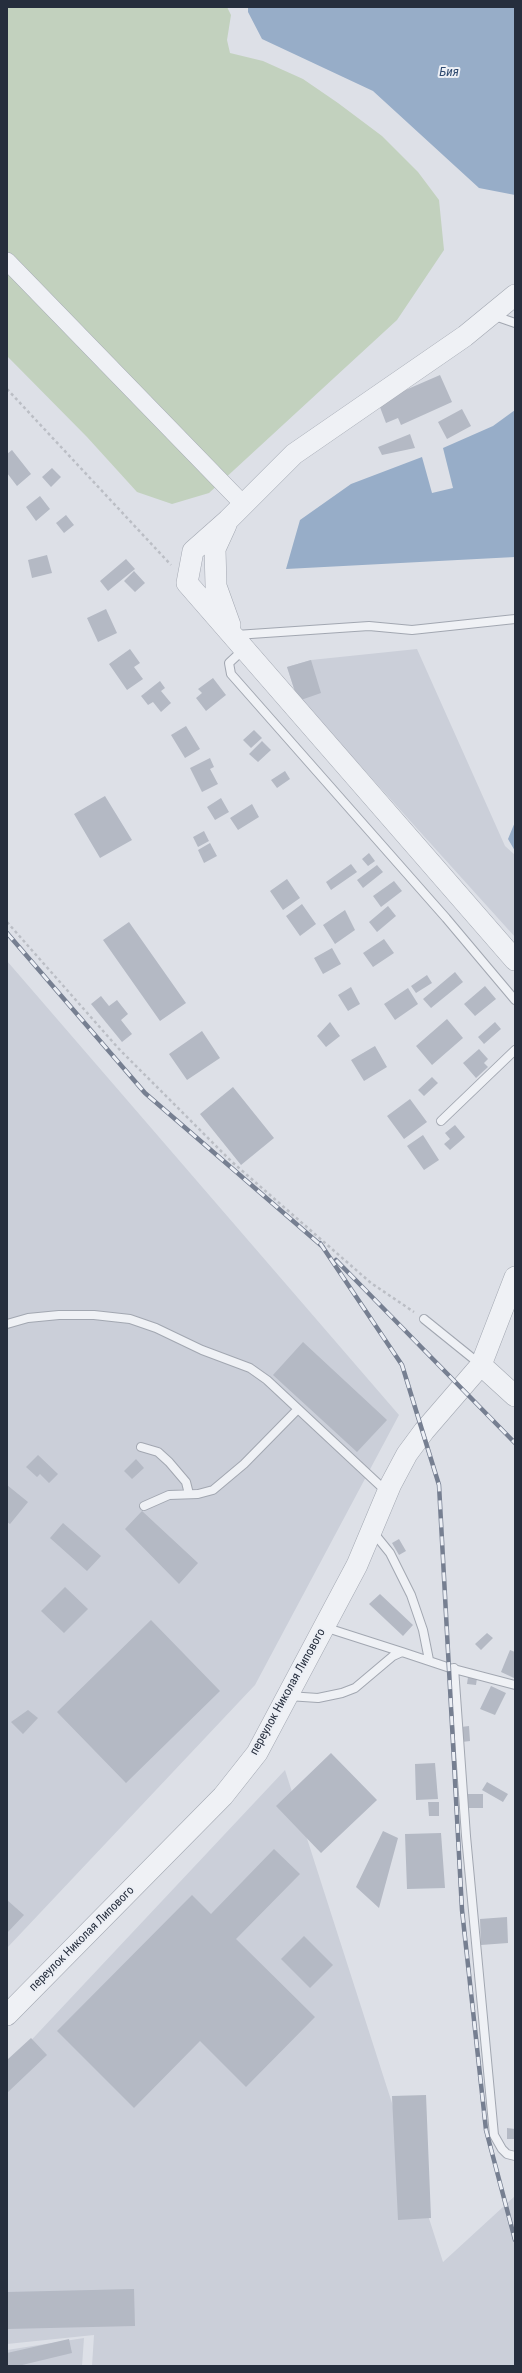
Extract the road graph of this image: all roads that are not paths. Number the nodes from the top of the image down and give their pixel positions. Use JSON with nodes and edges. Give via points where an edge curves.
{"nodes":[{"id":1,"x":7,"y":261,"type":"edge"},
{"id":2,"x":515,"y":295,"type":"edge"},
{"id":3,"x":492,"y":314,"type":"junction"},
{"id":4,"x":515,"y":323,"type":"edge"},
{"id":5,"x":243,"y":504,"type":"junction"},
{"id":6,"x":228,"y":520,"type":"junction"},
{"id":7,"x":515,"y":619,"type":"edge"},
{"id":8,"x":239,"y":642,"type":"junction"},
{"id":9,"x":515,"y":960,"type":"edge"},
{"id":10,"x":515,"y":1000,"type":"edge"},
{"id":11,"x":515,"y":1050,"type":"edge"},
{"id":12,"x":441,"y":1121,"type":"dead end"},
{"id":13,"x":515,"y":1277,"type":"edge"},
{"id":14,"x":424,"y":1319,"type":"road end"},
{"id":15,"x":7,"y":1324,"type":"edge"},
{"id":16,"x":481,"y":1365,"type":"junction"},
{"id":17,"x":515,"y":1396,"type":"edge"},
{"id":18,"x":298,"y":1409,"type":"junction"},
{"id":19,"x":142,"y":1447,"type":"dead end"},
{"id":20,"x":388,"y":1493,"type":"junction"},
{"id":21,"x":189,"y":1494,"type":"junction"},
{"id":22,"x":144,"y":1506,"type":"dead end"},
{"id":23,"x":373,"y":1531,"type":"junction"},
{"id":24,"x":324,"y":1627,"type":"junction"},
{"id":25,"x":402,"y":1652,"type":"junction"},
{"id":26,"x":429,"y":1660,"type":"junction"},
{"id":27,"x":454,"y":1668,"type":"junction"},
{"id":28,"x":515,"y":1685,"type":"edge"},
{"id":29,"x":287,"y":1696,"type":"junction"},
{"id":30,"x":7,"y":2015,"type":"edge"},
{"id":31,"x":515,"y":2156,"type":"edge"}],
"edges":[{"from":1,"to":5,"type":"street"},
{"from":2,"to":3,"type":"street"},
{"from":3,"to":4,"type":"lane"},
{"from":3,"to":5,"type":"street","via":[[465,336],[294,454]]},
{"from":5,"to":6,"type":"street"},
{"from":6,"to":8,"type":"street","via":[[215,550],[216,586]]},
{"from":6,"to":8,"type":"street","via":[[193,551],[187,583]]},
{"from":7,"to":8,"type":"lane","via":[[412,630],[369,626]]},
{"from":8,"to":9,"type":"street"},
{"from":8,"to":10,"type":"lane","via":[[229,664],[231,674]]},
{"from":11,"to":12,"type":"lane"},
{"from":13,"to":16,"type":"street","name":"переулок Николая Липового"},
{"from":14,"to":16,"type":"lane"},
{"from":15,"to":18,"type":"lane","via":[[28,1318],[59,1315],[130,1319],[250,1368]]},
{"from":16,"to":17,"type":"street"},
{"from":16,"to":20,"type":"street","name":"переулок Николая Липового","via":[[407,1454]]},
{"from":18,"to":20,"type":"lane"},
{"from":18,"to":21,"type":"lane","via":[[244,1464],[213,1490]]},
{"from":19,"to":21,"type":"lane","via":[[158,1452],[169,1462],[186,1482]]},
{"from":20,"to":23,"type":"street","name":"переулок Николая Липового"},
{"from":21,"to":22,"type":"lane","via":[[169,1495]]},
{"from":23,"to":24,"type":"street","name":"переулок Николая Липового"},
{"from":23,"to":26,"type":"lane","via":[[390,1553],[411,1595],[423,1630]]},
{"from":24,"to":25,"type":"lane"},
{"from":24,"to":29,"type":"street","name":"переулок Николая Липового"},
{"from":25,"to":26,"type":"lane"},
{"from":25,"to":29,"type":"lane","via":[[393,1656],[355,1688],[342,1693],[318,1698]]},
{"from":26,"to":27,"type":"lane"},
{"from":27,"to":28,"type":"lane"},
{"from":27,"to":31,"type":"lane","via":[[466,1836],[494,2135],[502,2149],[507,2154]]},
{"from":29,"to":30,"type":"street","name":"переулок Николая Липового","via":[[257,1753],[224,1796]]}]}
